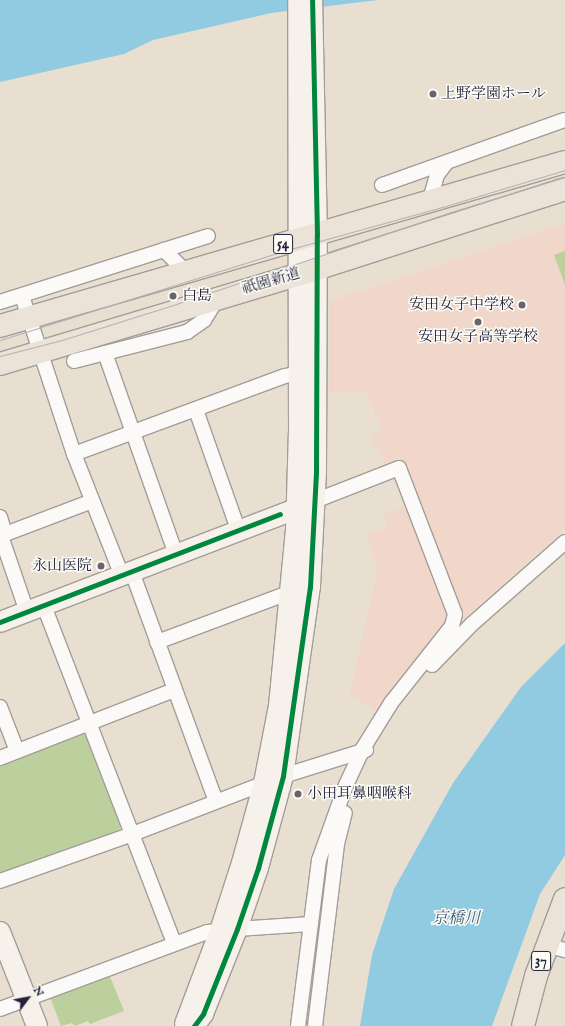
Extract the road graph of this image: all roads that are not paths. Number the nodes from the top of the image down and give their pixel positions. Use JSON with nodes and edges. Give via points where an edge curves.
{"nodes":[{"id":1,"x":298,"y":0,"type":"edge"},
{"id":2,"x":312,"y":0,"type":"edge"},
{"id":3,"x":305,"y":34,"type":"junction"},
{"id":4,"x":565,"y":120,"type":"edge"},
{"id":5,"x":565,"y":162,"type":"edge"},
{"id":6,"x":446,"y":163,"type":"junction"},
{"id":7,"x":382,"y":185,"type":"dead end"},
{"id":8,"x":565,"y":189,"type":"edge"},
{"id":9,"x":428,"y":203,"type":"junction"},
{"id":10,"x":208,"y":236,"type":"dead end"},
{"id":11,"x":308,"y":237,"type":"junction"},
{"id":12,"x":164,"y":250,"type":"junction"},
{"id":13,"x":185,"y":271,"type":"junction"},
{"id":14,"x":307,"y":271,"type":"junction"},
{"id":15,"x":22,"y":296,"type":"junction"},
{"id":16,"x":219,"y":296,"type":"junction"},
{"id":17,"x":0,"y":302,"type":"edge"},
{"id":18,"x":30,"y":318,"type":"junction"},
{"id":19,"x":0,"y":326,"type":"edge"},
{"id":20,"x":41,"y":351,"type":"junction"},
{"id":21,"x":105,"y":353,"type":"junction"},
{"id":22,"x":74,"y":362,"type":"dead end"},
{"id":23,"x":1,"y":365,"type":"edge"},
{"id":24,"x":299,"y":373,"type":"junction"},
{"id":25,"x":196,"y":410,"type":"junction"},
{"id":26,"x":133,"y":433,"type":"junction"},
{"id":27,"x":74,"y":454,"type":"junction"},
{"id":28,"x":92,"y":501,"type":"junction"},
{"id":29,"x":315,"y":501,"type":"junction"},
{"id":30,"x":296,"y":509,"type":"junction"},
{"id":31,"x":0,"y":517,"type":"edge"},
{"id":32,"x":239,"y":532,"type":"junction"},
{"id":33,"x":2,"y":536,"type":"edge"},
{"id":34,"x":565,"y":542,"type":"edge"},
{"id":35,"x":176,"y":556,"type":"junction"},
{"id":36,"x":127,"y":574,"type":"junction"},
{"id":37,"x":291,"y":592,"type":"junction"},
{"id":38,"x":35,"y":609,"type":"junction"},
{"id":39,"x":0,"y":622,"type":"edge"},
{"id":40,"x":157,"y":642,"type":"junction"},
{"id":41,"x":174,"y":690,"type":"junction"},
{"id":42,"x":0,"y":707,"type":"edge"},
{"id":43,"x":89,"y":723,"type":"junction"},
{"id":44,"x":368,"y":750,"type":"junction"},
{"id":45,"x":17,"y":751,"type":"junction"},
{"id":46,"x":0,"y":758,"type":"edge"},
{"id":47,"x":283,"y":776,"type":"junction"},
{"id":48,"x":264,"y":783,"type":"junction"},
{"id":49,"x":216,"y":801,"type":"junction"},
{"id":50,"x":130,"y":835,"type":"junction"},
{"id":51,"x":0,"y":881,"type":"edge"},
{"id":52,"x":565,"y":898,"type":"edge"},
{"id":53,"x":311,"y":924,"type":"junction"},
{"id":54,"x":229,"y":930,"type":"junction"},
{"id":55,"x":0,"y":932,"type":"edge"},
{"id":56,"x":174,"y":943,"type":"junction"},
{"id":57,"x":556,"y":948,"type":"edge"},
{"id":58,"x":26,"y":999,"type":"junction"},
{"id":59,"x":0,"y":1008,"type":"edge"},
{"id":60,"x":37,"y":1026,"type":"edge"},
{"id":61,"x":184,"y":1026,"type":"edge"},
{"id":62,"x":194,"y":1026,"type":"edge"},
{"id":63,"x":298,"y":1026,"type":"edge"},
{"id":64,"x":315,"y":1026,"type":"edge"},
{"id":65,"x":525,"y":1026,"type":"edge"}],
"edges":[{"from":1,"to":3,"type":"street"},
{"from":2,"to":3,"type":"street"},
{"from":3,"to":11,"type":"street"},
{"from":4,"to":6,"type":"street"},
{"from":5,"to":9,"type":"main road","number":"54"},
{"from":6,"to":7,"type":"street"},
{"from":6,"to":9,"type":"street","via":[[437,175]]},
{"from":8,"to":14,"type":"main road","name":"祇園新道","number":"54"},
{"from":9,"to":11,"type":"main road","number":"54"},
{"from":10,"to":12,"type":"street"},
{"from":11,"to":13,"type":"main road","number":"54"},
{"from":11,"to":14,"type":"street"},
{"from":12,"to":13,"type":"street"},
{"from":12,"to":15,"type":"street"},
{"from":13,"to":18,"type":"main road","number":"54"},
{"from":14,"to":16,"type":"main road","name":"祇園新道","number":"54"},
{"from":14,"to":24,"type":"street"},
{"from":14,"to":29,"type":"street"},
{"from":15,"to":17,"type":"street"},
{"from":15,"to":18,"type":"street"},
{"from":16,"to":20,"type":"main road","name":"祇園新道","number":"54"},
{"from":16,"to":21,"type":"street","via":[[204,320],[187,332]]},
{"from":18,"to":19,"type":"main road","number":"54"},
{"from":18,"to":20,"type":"street"},
{"from":20,"to":23,"type":"main road","name":"祇園新道","number":"54"},
{"from":20,"to":27,"type":"street"},
{"from":21,"to":22,"type":"street"},
{"from":21,"to":26,"type":"street"},
{"from":24,"to":25,"type":"street"},
{"from":24,"to":30,"type":"street"},
{"from":25,"to":26,"type":"street"},
{"from":25,"to":32,"type":"street"},
{"from":26,"to":27,"type":"street"},
{"from":26,"to":35,"type":"street"},
{"from":27,"to":28,"type":"street"},
{"from":28,"to":33,"type":"street"},
{"from":28,"to":36,"type":"street"},
{"from":29,"to":30,"type":"street"},
{"from":29,"to":44,"type":"street","via":[[399,468],[455,614],[452,626],[392,703]]},
{"from":29,"to":47,"type":"street","via":[[310,587]]},
{"from":30,"to":32,"type":"street"},
{"from":30,"to":37,"type":"street"},
{"from":31,"to":33,"type":"street"},
{"from":32,"to":35,"type":"street"},
{"from":33,"to":38,"type":"street"},
{"from":34,"to":44,"type":"street","via":[[442,653],[412,689]]},
{"from":35,"to":36,"type":"street"},
{"from":36,"to":38,"type":"street"},
{"from":36,"to":40,"type":"street"},
{"from":37,"to":40,"type":"street"},
{"from":37,"to":48,"type":"street","via":[[279,706]]},
{"from":38,"to":39,"type":"street"},
{"from":38,"to":43,"type":"street"},
{"from":40,"to":41,"type":"street"},
{"from":41,"to":43,"type":"street"},
{"from":41,"to":49,"type":"street"},
{"from":42,"to":45,"type":"street"},
{"from":43,"to":45,"type":"street"},
{"from":43,"to":50,"type":"street"},
{"from":44,"to":47,"type":"street"},
{"from":44,"to":53,"type":"street","via":[[346,785],[319,860]]},
{"from":44,"to":64,"type":"street","via":[[337,844]]},
{"from":45,"to":46,"type":"street"},
{"from":47,"to":48,"type":"street"},
{"from":47,"to":54,"type":"street","via":[[258,868]]},
{"from":48,"to":49,"type":"street"},
{"from":48,"to":54,"type":"street"},
{"from":49,"to":50,"type":"street"},
{"from":50,"to":51,"type":"street"},
{"from":50,"to":56,"type":"street"},
{"from":52,"to":57,"type":"main road","number":"37"},
{"from":53,"to":54,"type":"street"},
{"from":53,"to":63,"type":"street"},
{"from":54,"to":56,"type":"street","via":[[207,932]]},
{"from":54,"to":61,"type":"street"},
{"from":54,"to":62,"type":"street","via":[[203,1014]]},
{"from":55,"to":58,"type":"street"},
{"from":56,"to":58,"type":"street"},
{"from":57,"to":65,"type":"main road","number":"37"},
{"from":58,"to":59,"type":"street"},
{"from":58,"to":60,"type":"street"}]}
